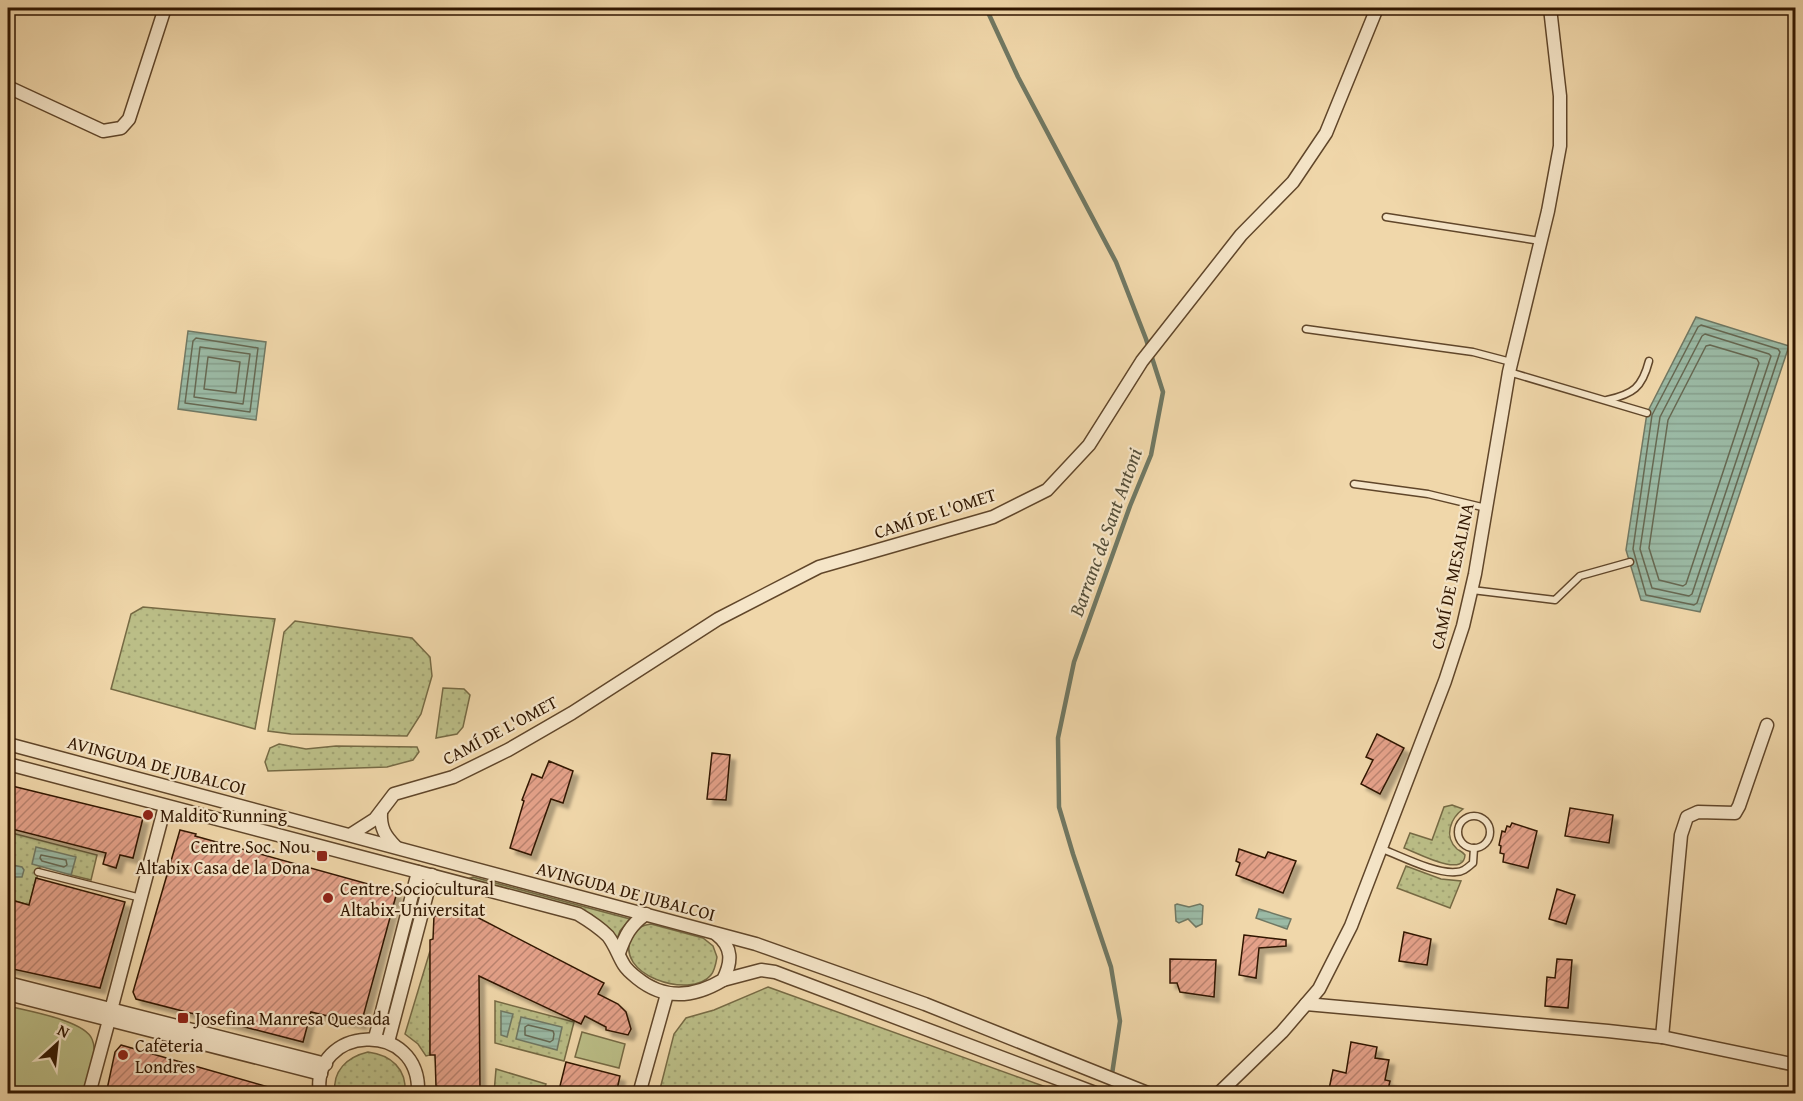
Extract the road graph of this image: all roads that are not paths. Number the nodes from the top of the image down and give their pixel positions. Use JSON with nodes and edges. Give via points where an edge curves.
{"nodes":[{"id":1,"x":165,"y":8,"type":"edge"},
{"id":2,"x":1377,"y":8,"type":"edge"},
{"id":3,"x":1550,"y":8,"type":"edge"},
{"id":4,"x":8,"y":87,"type":"edge"},
{"id":5,"x":1386,"y":217,"type":"dead end"},
{"id":6,"x":1541,"y":241,"type":"junction"},
{"id":7,"x":1306,"y":330,"type":"dead end"},
{"id":8,"x":1648,"y":361,"type":"dead end"},
{"id":9,"x":1510,"y":367,"type":"junction"},
{"id":10,"x":1606,"y":400,"type":"junction"},
{"id":11,"x":1647,"y":412,"type":"dead end"},
{"id":12,"x":1354,"y":484,"type":"dead end"},
{"id":13,"x":1486,"y":508,"type":"junction"},
{"id":14,"x":1630,"y":562,"type":"dead end"},
{"id":15,"x":1471,"y":590,"type":"junction"},
{"id":16,"x":1767,"y":725,"type":"dead end"},
{"id":17,"x":8,"y":744,"type":"edge"},
{"id":18,"x":8,"y":764,"type":"edge"},
{"id":19,"x":165,"y":806,"type":"junction"},
{"id":20,"x":381,"y":812,"type":"junction"},
{"id":21,"x":350,"y":836,"type":"junction"},
{"id":22,"x":397,"y":848,"type":"junction"},
{"id":23,"x":1474,"y":848,"type":"junction"},
{"id":24,"x":1382,"y":849,"type":"junction"},
{"id":25,"x":38,"y":872,"type":"dead end"},
{"id":26,"x":418,"y":872,"type":"junction"},
{"id":27,"x":432,"y":875,"type":"junction"},
{"id":28,"x":141,"y":898,"type":"junction"},
{"id":29,"x":646,"y":914,"type":"junction"},
{"id":30,"x":715,"y":933,"type":"junction"},
{"id":31,"x":619,"y":953,"type":"junction"},
{"id":32,"x":723,"y":980,"type":"junction"},
{"id":33,"x":8,"y":983,"type":"edge"},
{"id":34,"x":8,"y":994,"type":"edge"},
{"id":35,"x":667,"y":994,"type":"junction"},
{"id":36,"x":1306,"y":1004,"type":"junction"},
{"id":37,"x":110,"y":1015,"type":"junction"},
{"id":38,"x":375,"y":1038,"type":"junction"},
{"id":39,"x":1662,"y":1038,"type":"junction"},
{"id":40,"x":388,"y":1042,"type":"junction"},
{"id":41,"x":1796,"y":1065,"type":"edge"},
{"id":42,"x":324,"y":1069,"type":"junction"},
{"id":43,"x":89,"y":1094,"type":"edge"},
{"id":44,"x":320,"y":1094,"type":"edge"},
{"id":45,"x":418,"y":1094,"type":"edge"},
{"id":46,"x":639,"y":1094,"type":"edge"},
{"id":47,"x":1098,"y":1094,"type":"edge"},
{"id":48,"x":1150,"y":1094,"type":"edge"},
{"id":49,"x":1218,"y":1094,"type":"edge"}],
"edges":[{"from":1,"to":4,"type":"street","via":[[129,119],[122,128],[103,131]]},
{"from":2,"to":20,"type":"street","name":"CAMÍ DE L'OMET","via":[[1326,133],[1293,182],[1241,235],[1142,361],[1089,445],[1047,490],[993,517],[819,567],[718,619],[508,750],[453,777],[394,794]]},
{"from":3,"to":6,"type":"street","name":"CAMÍ DE MESALINA","via":[[1560,96],[1560,137]]},
{"from":5,"to":6,"type":"lane"},
{"from":6,"to":9,"type":"street","name":"CAMÍ DE MESALINA"},
{"from":7,"to":9,"type":"lane","via":[[1473,351]]},
{"from":8,"to":10,"type":"lane","via":[[1637,388],[1625,396]]},
{"from":9,"to":10,"type":"lane"},
{"from":9,"to":13,"type":"street","name":"CAMÍ DE MESALINA"},
{"from":10,"to":11,"type":"lane"},
{"from":12,"to":13,"type":"lane","via":[[1428,494]]},
{"from":13,"to":15,"type":"street","name":"CAMÍ DE MESALINA"},
{"from":14,"to":15,"type":"lane","via":[[1580,576],[1555,600]]},
{"from":15,"to":24,"type":"street","name":"CAMÍ DE MESALINA","via":[[1445,681]]},
{"from":16,"to":39,"type":"street","via":[[1735,813],[1698,812],[1687,817],[1681,835]]},
{"from":17,"to":21,"type":"street","name":"AVINGUDA DE JUBALCOI"},
{"from":18,"to":19,"type":"street","name":"AVINGUDA DE JUBALCOI"},
{"from":19,"to":26,"type":"street","name":"AVINGUDA DE JUBALCOI"},
{"from":19,"to":28,"type":"street"},
{"from":20,"to":21,"type":"street","name":"CAMÍ DE L'OMET"},
{"from":20,"to":22,"type":"street","via":[[380,824],[386,838]]},
{"from":21,"to":22,"type":"street","name":"AVINGUDA DE JUBALCOI"},
{"from":22,"to":29,"type":"street","name":"AVINGUDA DE JUBALCOI"},
{"from":23,"to":23,"type":"lane","via":[[1485,844],[1490,829],[1484,819],[1473,816],[1460,823],[1457,832],[1461,842]]},
{"from":23,"to":24,"type":"lane","via":[[1473,863],[1456,873]]},
{"from":24,"to":36,"type":"street","name":"CAMÍ DE MESALINA","via":[[1351,926],[1319,989]]},
{"from":25,"to":28,"type":"lane"},
{"from":26,"to":27,"type":"street","name":"AVINGUDA DE JUBALCOI"},
{"from":26,"to":38,"type":"street"},
{"from":27,"to":31,"type":"street","name":"AVINGUDA DE JUBALCOI","via":[[578,914],[608,937]]},
{"from":27,"to":40,"type":"street"},
{"from":28,"to":37,"type":"street"},
{"from":29,"to":30,"type":"street","name":"AVINGUDA DE JUBALCOI"},
{"from":29,"to":31,"type":"street","via":[[633,923]]},
{"from":30,"to":32,"type":"street","name":"AVINGUDA DE JUBALCOI","via":[[729,949],[729,965]]},
{"from":30,"to":48,"type":"street","via":[[809,961]]},
{"from":31,"to":35,"type":"street","name":"AVINGUDA DE JUBALCOI","via":[[624,965],[646,986]]},
{"from":32,"to":35,"type":"street","via":[[685,994]]},
{"from":32,"to":47,"type":"street","via":[[761,970],[775,972]]},
{"from":33,"to":37,"type":"street"},
{"from":34,"to":37,"type":"street"},
{"from":35,"to":46,"type":"street"},
{"from":36,"to":39,"type":"street"},
{"from":36,"to":49,"type":"street","name":"CAMÍ DE MESALINA"},
{"from":37,"to":42,"type":"street"},
{"from":37,"to":43,"type":"street"},
{"from":38,"to":40,"type":"street"},
{"from":38,"to":42,"type":"street","via":[[339,1048]]},
{"from":39,"to":41,"type":"street"},
{"from":40,"to":45,"type":"street","via":[[413,1064]]},
{"from":42,"to":44,"type":"street"}]}
